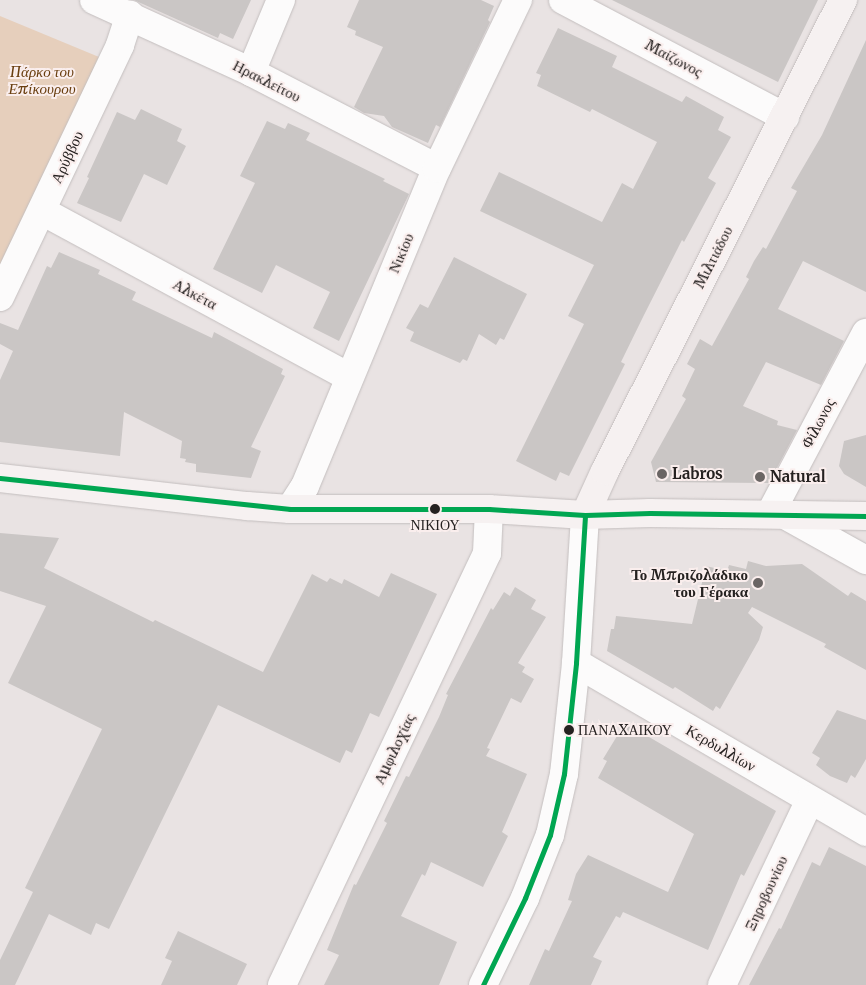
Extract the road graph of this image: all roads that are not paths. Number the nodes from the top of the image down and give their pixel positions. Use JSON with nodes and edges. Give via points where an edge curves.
{"nodes":[{"id":1,"x":94,"y":0,"type":"edge"},
{"id":2,"x":282,"y":0,"type":"edge"},
{"id":3,"x":518,"y":0,"type":"edge"},
{"id":4,"x":563,"y":0,"type":"edge"},
{"id":5,"x":843,"y":0,"type":"edge"},
{"id":6,"x":130,"y":15,"type":"junction"},
{"id":7,"x":250,"y":72,"type":"junction"},
{"id":8,"x":785,"y":117,"type":"junction"},
{"id":9,"x":437,"y":168,"type":"junction"},
{"id":10,"x":42,"y":212,"type":"junction"},
{"id":11,"x":0,"y":297,"type":"edge"},
{"id":12,"x":866,"y":332,"type":"edge"},
{"id":13,"x":349,"y":377,"type":"junction"},
{"id":14,"x":0,"y":478,"type":"edge"},
{"id":15,"x":290,"y":509,"type":"junction"},
{"id":16,"x":489,"y":509,"type":"junction"},
{"id":17,"x":777,"y":514,"type":"junction"},
{"id":18,"x":584,"y":515,"type":"junction"},
{"id":19,"x":866,"y":516,"type":"edge"},
{"id":20,"x":866,"y":560,"type":"edge"},
{"id":21,"x":576,"y":663,"type":"junction"},
{"id":22,"x":810,"y":800,"type":"junction"},
{"id":23,"x":866,"y":832,"type":"edge"},
{"id":24,"x":282,"y":985,"type":"edge"},
{"id":25,"x":483,"y":985,"type":"edge"},
{"id":26,"x":722,"y":985,"type":"edge"}],
"edges":[{"from":1,"to":6,"type":"street","name":"Ηρακλείτου"},
{"from":2,"to":7,"type":"street"},
{"from":3,"to":9,"type":"street","name":"Νικίου"},
{"from":4,"to":8,"type":"street","name":"Μαίζωνος"},
{"from":5,"to":8,"type":"street","name":"Μιλτιάδου"},
{"from":6,"to":7,"type":"street","name":"Ηρακλείτου"},
{"from":6,"to":10,"type":"street","name":"Αρύββου","via":[[120,45]]},
{"from":7,"to":9,"type":"street","name":"Ηρακλείτου"},
{"from":8,"to":18,"type":"street","name":"Μιλτιάδου"},
{"from":9,"to":13,"type":"street","name":"Νικίου"},
{"from":10,"to":11,"type":"street","name":"Αρύββου"},
{"from":10,"to":13,"type":"street","name":"Αλκέτα"},
{"from":12,"to":17,"type":"street","name":"Φίλωνος"},
{"from":13,"to":15,"type":"street","name":"Νικίου","via":[[306,486]]},
{"from":14,"to":15,"type":"street"},
{"from":15,"to":16,"type":"street"},
{"from":16,"to":18,"type":"street"},
{"from":16,"to":24,"type":"street","name":"Αμφιλοχίας","via":[[487,553]]},
{"from":17,"to":18,"type":"street"},
{"from":17,"to":19,"type":"street"},
{"from":17,"to":20,"type":"street"},
{"from":18,"to":21,"type":"street"},
{"from":21,"to":22,"type":"street","name":"Κερδυλλίων"},
{"from":21,"to":25,"type":"street","via":[[564,774],[550,835],[525,898]]},
{"from":22,"to":23,"type":"street","name":"Κερδυλλίων"},
{"from":22,"to":26,"type":"street","name":"Ξηροβουνίου"}]}
